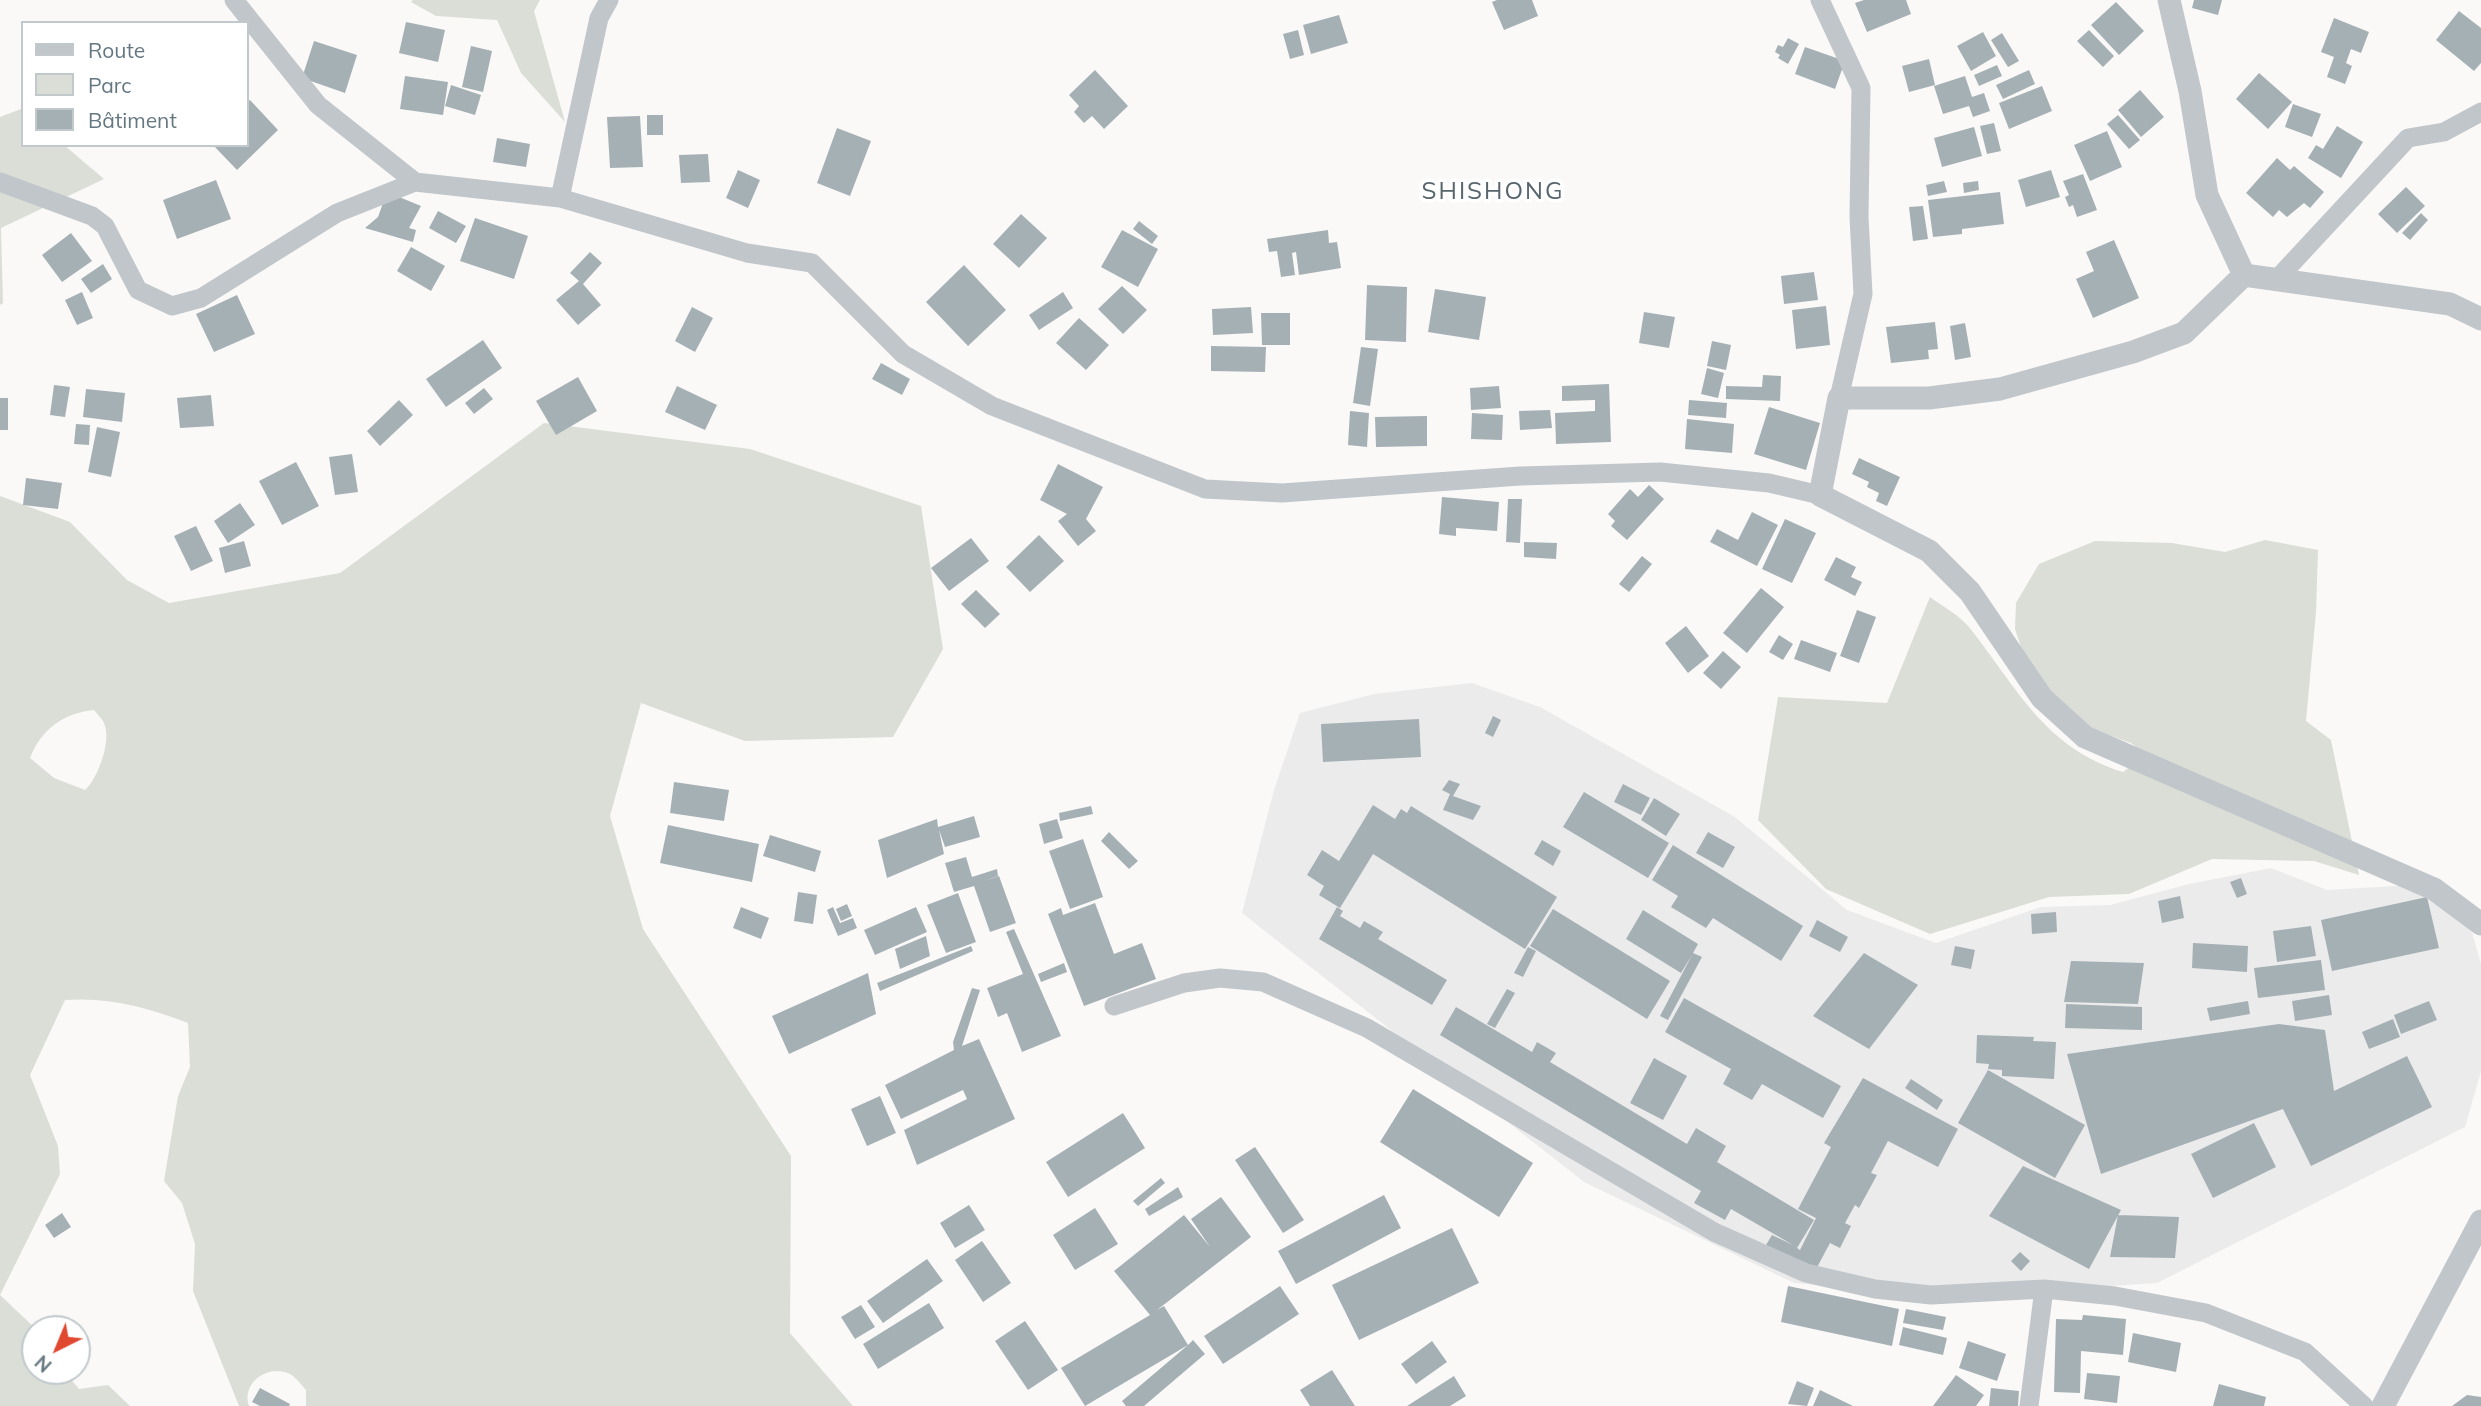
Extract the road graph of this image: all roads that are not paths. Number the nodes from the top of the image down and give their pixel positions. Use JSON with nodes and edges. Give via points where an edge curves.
{"nodes":[{"id":1,"x":234,"y":0,"type":"edge"},
{"id":2,"x":609,"y":0,"type":"edge"},
{"id":3,"x":1820,"y":0,"type":"edge"},
{"id":4,"x":2169,"y":0,"type":"edge"},
{"id":5,"x":2481,"y":111,"type":"edge"},
{"id":6,"x":0,"y":182,"type":"edge"},
{"id":7,"x":415,"y":182,"type":"junction"},
{"id":8,"x":560,"y":198,"type":"junction"},
{"id":9,"x":2244,"y":275,"type":"junction"},
{"id":10,"x":2278,"y":278,"type":"junction"},
{"id":11,"x":2481,"y":319,"type":"edge"},
{"id":12,"x":1839,"y":398,"type":"junction"},
{"id":13,"x":1820,"y":495,"type":"junction"},
{"id":14,"x":2481,"y":924,"type":"edge"},
{"id":15,"x":1114,"y":1006,"type":"dead end"},
{"id":16,"x":2481,"y":1221,"type":"edge"},
{"id":17,"x":2044,"y":1289,"type":"junction"},
{"id":18,"x":2029,"y":1406,"type":"edge"},
{"id":19,"x":2364,"y":1406,"type":"edge"},
{"id":20,"x":2383,"y":1406,"type":"edge"}],
"edges":[{"from":1,"to":7,"type":"street","via":[[318,105]]},
{"from":2,"to":8,"type":"street","via":[[600,18]]},
{"from":3,"to":12,"type":"street","via":[[1861,88],[1863,294]]},
{"from":4,"to":9,"type":"street","via":[[2207,195]]},
{"from":5,"to":10,"type":"street","via":[[2444,132],[2408,138]]},
{"from":6,"to":7,"type":"street","via":[[92,216],[106,226],[138,290],[172,306],[201,298],[337,213]]},
{"from":7,"to":8,"type":"street"},
{"from":8,"to":13,"type":"street","via":[[747,253],[812,263],[904,354],[992,407],[1205,489],[1283,493],[1520,476],[1660,472],[1769,483]]},
{"from":9,"to":10,"type":"street"},
{"from":9,"to":12,"type":"street","via":[[2184,332],[2133,352],[2000,388],[1930,398]]},
{"from":10,"to":11,"type":"street","via":[[2449,304]]},
{"from":12,"to":13,"type":"street"},
{"from":13,"to":14,"type":"street","via":[[1929,551],[1970,592],[2042,698],[2085,737],[2434,889]]},
{"from":15,"to":17,"type":"street","via":[[1208,979],[1263,982],[1367,1028],[1714,1232],[1807,1273],[1875,1289],[1931,1295]]},
{"from":16,"to":20,"type":"street"},
{"from":17,"to":18,"type":"street"},
{"from":17,"to":19,"type":"street","via":[[2206,1313],[2305,1352]]}]}
